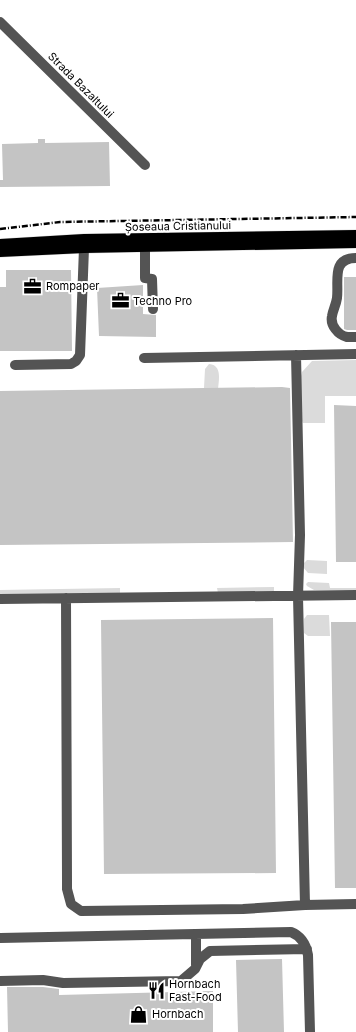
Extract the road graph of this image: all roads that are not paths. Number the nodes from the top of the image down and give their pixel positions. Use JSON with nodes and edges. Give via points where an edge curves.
{"nodes":[{"id":1,"x":0,"y":22,"type":"edge"},
{"id":2,"x":145,"y":165,"type":"dead end"},
{"id":3,"x":356,"y":235,"type":"edge"},
{"id":4,"x":356,"y":243,"type":"edge"},
{"id":5,"x":0,"y":244,"type":"edge"},
{"id":6,"x":145,"y":246,"type":"junction"},
{"id":7,"x":84,"y":248,"type":"junction"},
{"id":8,"x":4,"y":252,"type":"edge"},
{"id":9,"x":356,"y":258,"type":"edge"},
{"id":10,"x":153,"y":309,"type":"dead end"},
{"id":11,"x":356,"y":337,"type":"edge"},
{"id":12,"x":356,"y":354,"type":"edge"},
{"id":13,"x":296,"y":355,"type":"junction"},
{"id":14,"x":144,"y":358,"type":"dead end"},
{"id":15,"x":15,"y":365,"type":"dead end"},
{"id":16,"x":356,"y":595,"type":"edge"},
{"id":17,"x":298,"y":596,"type":"junction"},
{"id":18,"x":66,"y":598,"type":"junction"},
{"id":19,"x":0,"y":599,"type":"edge"},
{"id":20,"x":356,"y":904,"type":"edge"},
{"id":21,"x":305,"y":905,"type":"junction"},
{"id":22,"x":196,"y":934,"type":"junction"},
{"id":23,"x":0,"y":938,"type":"edge"},
{"id":24,"x":307,"y":949,"type":"junction"},
{"id":25,"x":195,"y":969,"type":"junction"},
{"id":26,"x":0,"y":982,"type":"edge"},
{"id":27,"x":310,"y":1032,"type":"edge"}],
"edges":[{"from":1,"to":2,"type":"street","name":"Strada Bazaltului"},
{"from":3,"to":5,"type":"main road","name":"Șoseaua Cristianului","via":[[84,239]]},
{"from":4,"to":6,"type":"main road","name":"Șoseaua Cristianului"},
{"from":6,"to":7,"type":"main road","name":"Șoseaua Cristianului"},
{"from":6,"to":10,"type":"street","via":[[145,278],[152,279]]},
{"from":7,"to":8,"type":"main road","name":"Șoseaua Cristianului"},
{"from":7,"to":15,"type":"street","via":[[80,355],[70,364]]},
{"from":9,"to":11,"type":"street","via":[[348,258],[341,263],[338,270],[337,298],[332,318],[333,326],[338,333],[346,337]]},
{"from":12,"to":13,"type":"street"},
{"from":13,"to":14,"type":"street"},
{"from":13,"to":17,"type":"street","via":[[300,535]]},
{"from":16,"to":17,"type":"street"},
{"from":17,"to":18,"type":"street"},
{"from":17,"to":21,"type":"street"},
{"from":18,"to":19,"type":"street"},
{"from":18,"to":21,"type":"street","via":[[67,880],[71,904],[81,911],[243,909]]},
{"from":20,"to":21,"type":"street"},
{"from":22,"to":23,"type":"street"},
{"from":22,"to":24,"type":"street","via":[[291,932],[297,934]]},
{"from":22,"to":25,"type":"street"},
{"from":24,"to":25,"type":"street","via":[[216,950],[204,954]]},
{"from":24,"to":27,"type":"street"},
{"from":25,"to":26,"type":"street","via":[[181,981]]}]}
